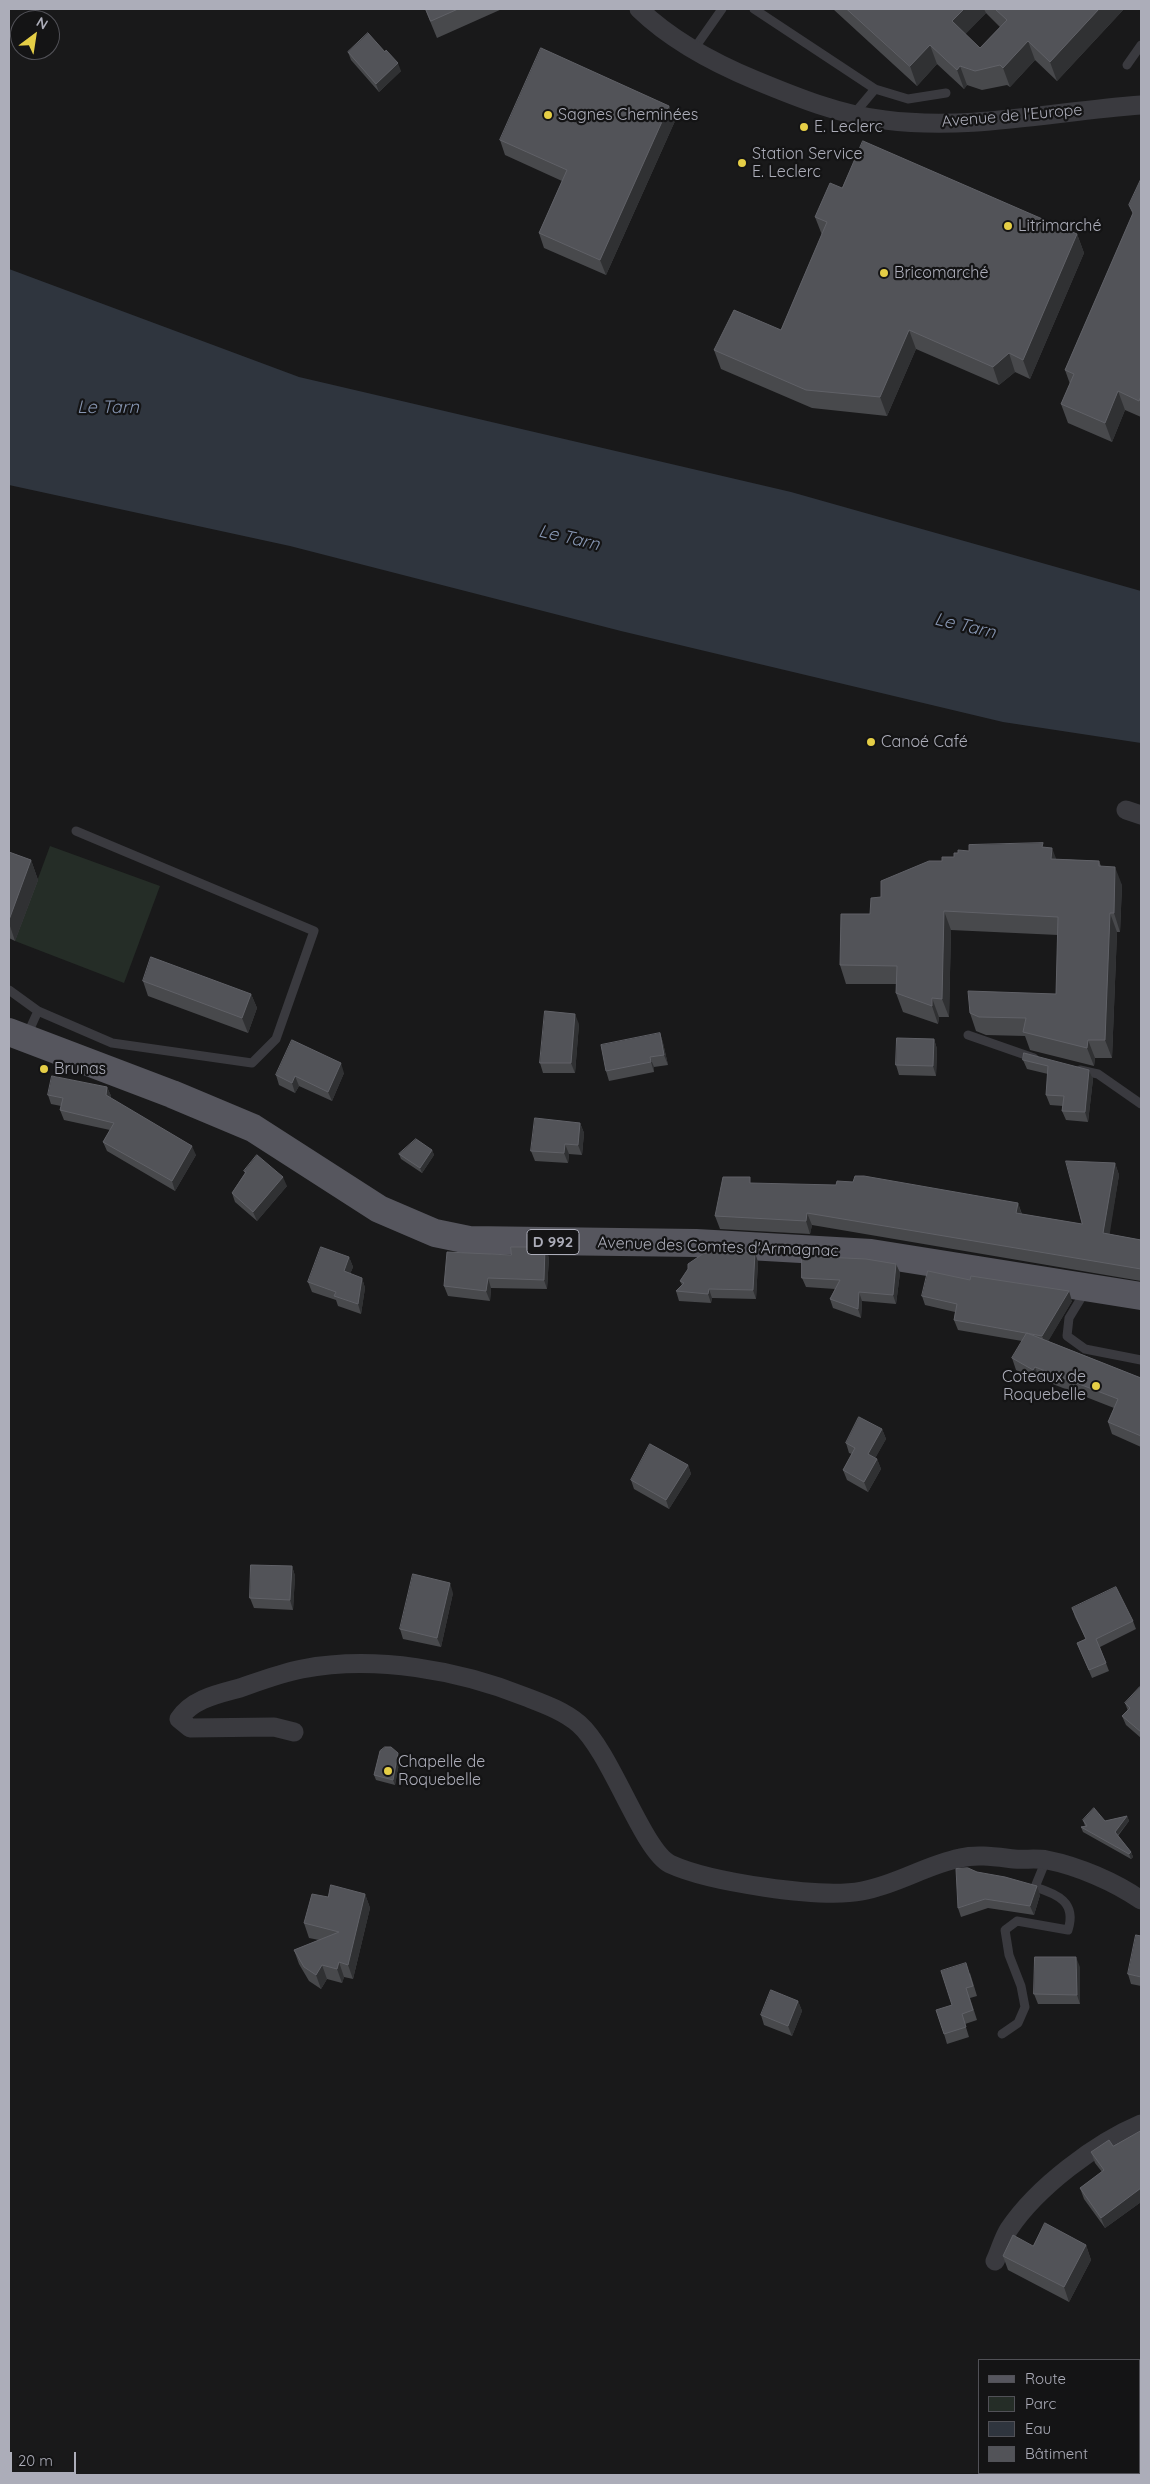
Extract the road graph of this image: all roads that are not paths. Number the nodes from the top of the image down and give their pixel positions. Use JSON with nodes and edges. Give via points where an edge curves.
{"nodes":[{"id":1,"x":639,"y":9,"type":"edge"},
{"id":2,"x":722,"y":9,"type":"edge"},
{"id":3,"x":754,"y":9,"type":"edge"},
{"id":4,"x":1141,"y":45,"type":"edge"},
{"id":5,"x":694,"y":49,"type":"junction"},
{"id":6,"x":1127,"y":65,"type":"dead end"},
{"id":7,"x":874,"y":90,"type":"junction"},
{"id":8,"x":946,"y":93,"type":"dead end"},
{"id":9,"x":1141,"y":105,"type":"edge"},
{"id":10,"x":854,"y":115,"type":"junction"},
{"id":11,"x":76,"y":831,"type":"dead end"},
{"id":12,"x":9,"y":990,"type":"edge"},
{"id":13,"x":38,"y":1010,"type":"junction"},
{"id":14,"x":17,"y":1035,"type":"edge"},
{"id":15,"x":968,"y":1035,"type":"dead end"},
{"id":16,"x":1040,"y":1060,"type":"edge"},
{"id":17,"x":1073,"y":1069,"type":"edge"},
{"id":18,"x":1141,"y":1104,"type":"edge"},
{"id":19,"x":1087,"y":1287,"type":"junction"},
{"id":20,"x":1141,"y":1296,"type":"edge"},
{"id":21,"x":1141,"y":1360,"type":"edge"},
{"id":22,"x":294,"y":1732,"type":"dead end"},
{"id":23,"x":1046,"y":1860,"type":"junction"},
{"id":24,"x":1141,"y":1900,"type":"edge"},
{"id":25,"x":1002,"y":2034,"type":"dead end"},
{"id":26,"x":1141,"y":2124,"type":"edge"},
{"id":27,"x":995,"y":2261,"type":"dead end"}],
"edges":[{"from":1,"to":5,"type":"street","name":"Avenue de l'Europe"},
{"from":2,"to":5,"type":"lane"},
{"from":3,"to":7,"type":"lane"},
{"from":4,"to":6,"type":"lane"},
{"from":5,"to":10,"type":"street","name":"Avenue de l'Europe","via":[[777,89]]},
{"from":7,"to":8,"type":"lane","via":[[908,99]]},
{"from":7,"to":10,"type":"lane"},
{"from":9,"to":10,"type":"street","name":"Avenue de l'Europe","via":[[952,124]]},
{"from":11,"to":13,"type":"lane","via":[[314,932],[276,1039],[252,1063],[112,1043]]},
{"from":12,"to":13,"type":"lane"},
{"from":13,"to":14,"type":"lane"},
{"from":14,"to":19,"type":"main road","name":"Avenue des Comtes d'Armagnac","number":"D 992","via":[[253,1128],[379,1209],[435,1232],[469,1240],[696,1243],[870,1253]]},
{"from":15,"to":16,"type":"lane"},
{"from":17,"to":18,"type":"lane","via":[[1098,1074]]},
{"from":19,"to":20,"type":"main road","name":"Avenue des Comtes d'Armagnac","number":"D 992"},
{"from":19,"to":21,"type":"lane","via":[[1069,1318],[1067,1336],[1085,1350]]},
{"from":22,"to":23,"type":"street","via":[[274,1727],[190,1728],[180,1719],[187,1707],[218,1694],[302,1669],[350,1664],[425,1668],[497,1685],[552,1707],[580,1724],[611,1768],[651,1844],[666,1862],[691,1873],[814,1893],[862,1892],[960,1857]]},
{"from":23,"to":24,"type":"street","via":[[1098,1876]]},
{"from":23,"to":25,"type":"lane","via":[[1035,1887],[1056,1894],[1068,1907],[1072,1918],[1068,1930],[1017,1921],[1005,1930],[1025,2007],[1018,2023]]},
{"from":26,"to":27,"type":"street","via":[[1115,2136],[1056,2180],[1009,2230]]}]}
